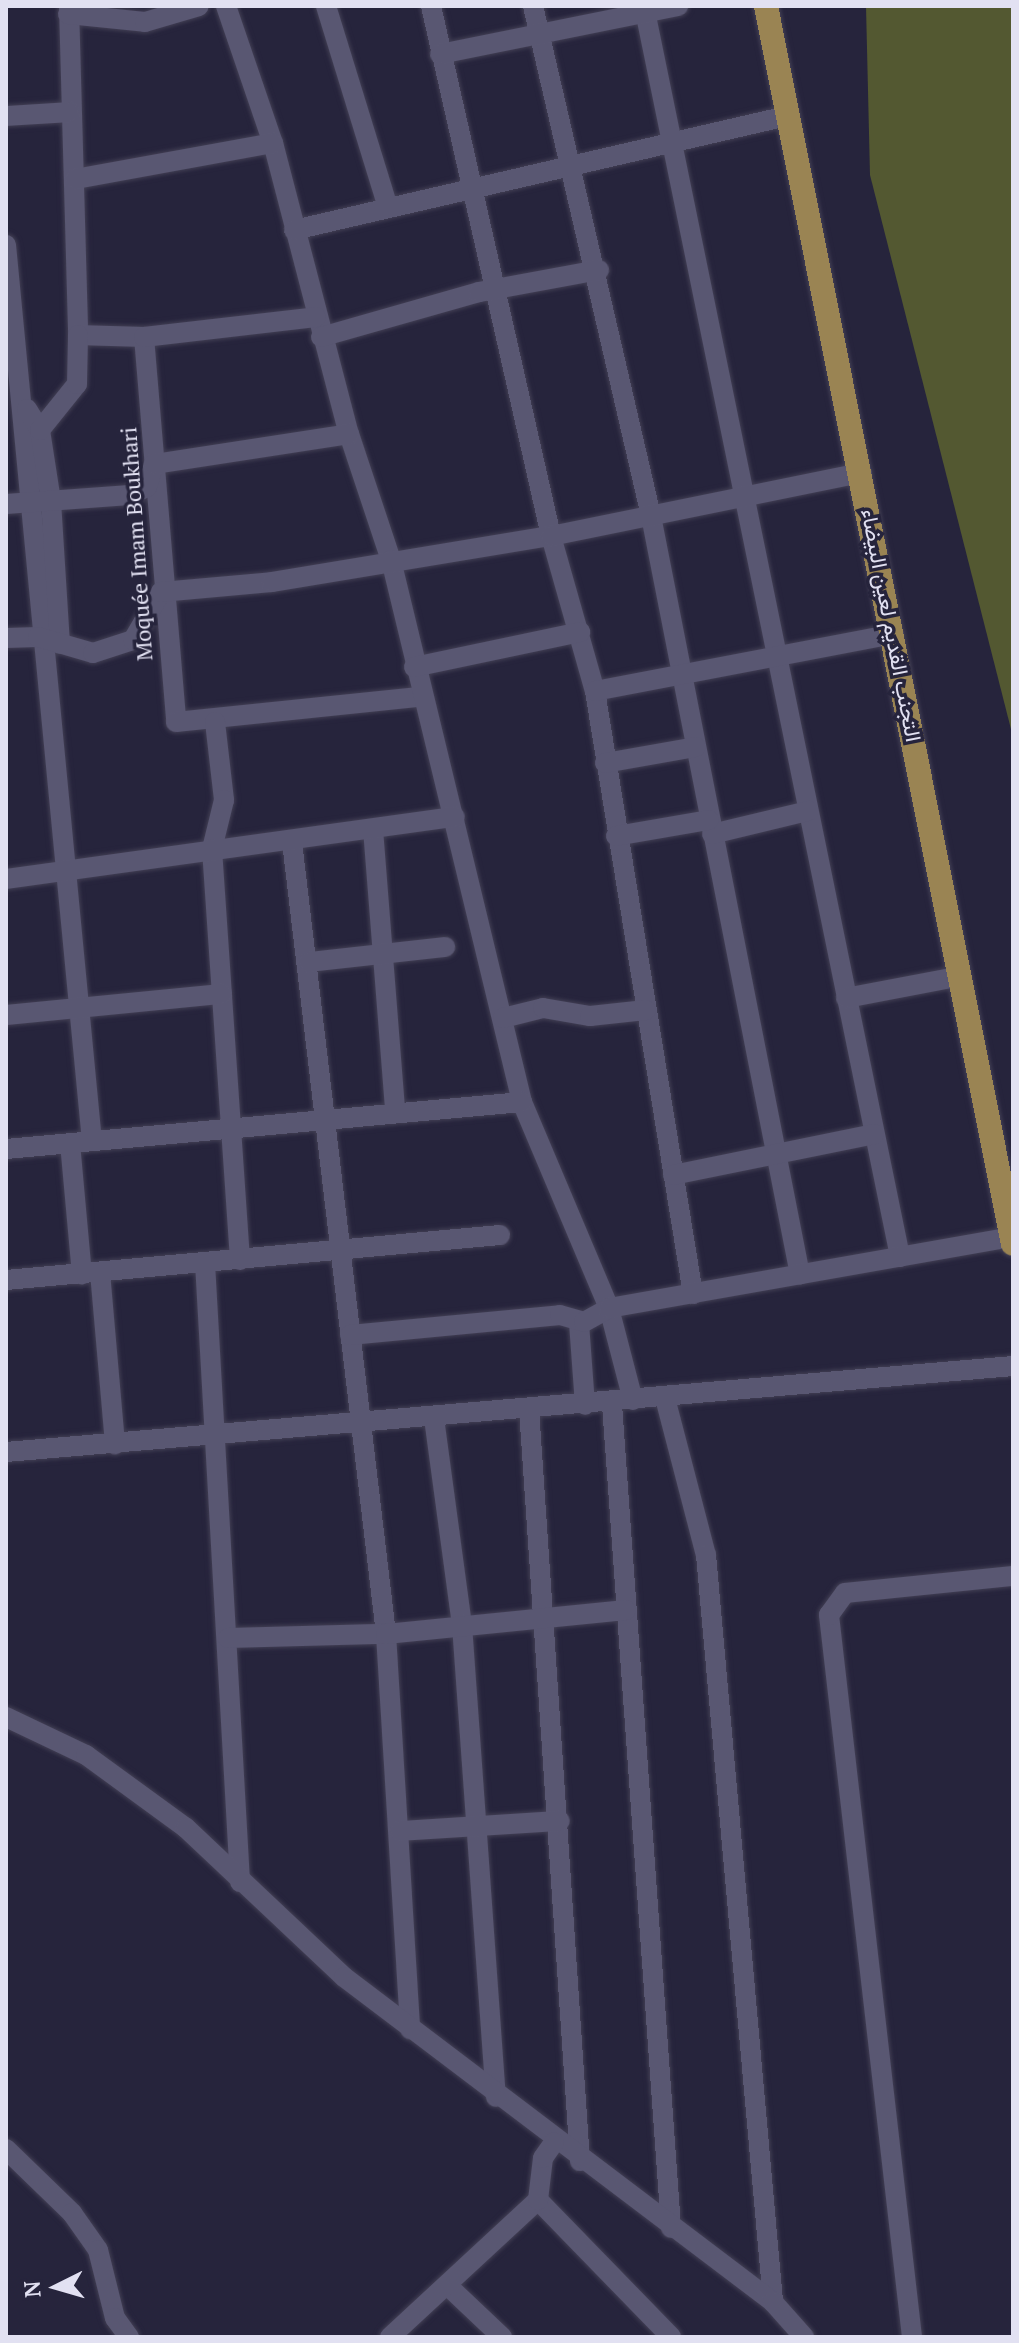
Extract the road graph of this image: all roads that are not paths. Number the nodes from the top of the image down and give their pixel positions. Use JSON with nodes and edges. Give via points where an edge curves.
{"nodes":[{"id":1,"x":199,"y":6,"type":"edge"},
{"id":2,"x":226,"y":6,"type":"edge"},
{"id":3,"x":326,"y":6,"type":"edge"},
{"id":4,"x":431,"y":6,"type":"edge"},
{"id":5,"x":533,"y":6,"type":"edge"},
{"id":6,"x":678,"y":6,"type":"edge"},
{"id":7,"x":766,"y":6,"type":"edge"},
{"id":8,"x":645,"y":9,"type":"edge"},
{"id":9,"x":69,"y":10,"type":"edge"},
{"id":10,"x":539,"y":32,"type":"junction"},
{"id":11,"x":440,"y":54,"type":"junction"},
{"id":12,"x":69,"y":112,"type":"junction"},
{"id":13,"x":6,"y":116,"type":"edge"},
{"id":14,"x":787,"y":116,"type":"junction"},
{"id":15,"x":670,"y":139,"type":"junction"},
{"id":16,"x":273,"y":143,"type":"junction"},
{"id":17,"x":570,"y":163,"type":"junction"},
{"id":18,"x":75,"y":179,"type":"junction"},
{"id":19,"x":469,"y":186,"type":"junction"},
{"id":20,"x":388,"y":207,"type":"junction"},
{"id":21,"x":294,"y":230,"type":"junction"},
{"id":22,"x":6,"y":245,"type":"edge"},
{"id":23,"x":599,"y":270,"type":"junction"},
{"id":24,"x":8,"y":272,"type":"edge"},
{"id":25,"x":493,"y":289,"type":"junction"},
{"id":26,"x":316,"y":317,"type":"junction"},
{"id":27,"x":78,"y":335,"type":"junction"},
{"id":28,"x":144,"y":337,"type":"junction"},
{"id":29,"x":321,"y":337,"type":"junction"},
{"id":30,"x":27,"y":409,"type":"junction"},
{"id":31,"x":40,"y":430,"type":"junction"},
{"id":32,"x":349,"y":434,"type":"junction"},
{"id":33,"x":154,"y":464,"type":"junction"},
{"id":34,"x":862,"y":473,"type":"junction"},
{"id":35,"x":746,"y":494,"type":"junction"},
{"id":36,"x":51,"y":501,"type":"junction"},
{"id":37,"x":16,"y":503,"type":"edge"},
{"id":38,"x":651,"y":516,"type":"junction"},
{"id":39,"x":551,"y":536,"type":"junction"},
{"id":40,"x":391,"y":560,"type":"junction"},
{"id":41,"x":161,"y":592,"type":"junction"},
{"id":42,"x":580,"y":632,"type":"junction"},
{"id":43,"x":894,"y":634,"type":"junction"},
{"id":44,"x":38,"y":637,"type":"junction"},
{"id":45,"x":6,"y":638,"type":"edge"},
{"id":46,"x":60,"y":644,"type":"junction"},
{"id":47,"x":777,"y":656,"type":"junction"},
{"id":48,"x":414,"y":667,"type":"junction"},
{"id":49,"x":684,"y":674,"type":"junction"},
{"id":50,"x":595,"y":691,"type":"junction"},
{"id":51,"x":419,"y":697,"type":"junction"},
{"id":52,"x":215,"y":722,"type":"junction"},
{"id":53,"x":696,"y":747,"type":"junction"},
{"id":54,"x":605,"y":763,"type":"junction"},
{"id":55,"x":808,"y":811,"type":"junction"},
{"id":56,"x":455,"y":817,"type":"junction"},
{"id":57,"x":711,"y":827,"type":"junction"},
{"id":58,"x":373,"y":829,"type":"junction"},
{"id":59,"x":616,"y":836,"type":"junction"},
{"id":60,"x":292,"y":842,"type":"junction"},
{"id":61,"x":212,"y":849,"type":"junction"},
{"id":62,"x":66,"y":873,"type":"junction"},
{"id":63,"x":6,"y":879,"type":"edge"},
{"id":64,"x":445,"y":947,"type":"dead end"},
{"id":65,"x":387,"y":953,"type":"junction"},
{"id":66,"x":309,"y":962,"type":"junction"},
{"id":67,"x":961,"y":976,"type":"junction"},
{"id":68,"x":222,"y":994,"type":"junction"},
{"id":69,"x":846,"y":998,"type":"junction"},
{"id":70,"x":81,"y":1008,"type":"junction"},
{"id":71,"x":646,"y":1010,"type":"junction"},
{"id":72,"x":6,"y":1015,"type":"edge"},
{"id":73,"x":503,"y":1018,"type":"junction"},
{"id":74,"x":522,"y":1102,"type":"junction"},
{"id":75,"x":395,"y":1110,"type":"junction"},
{"id":76,"x":325,"y":1118,"type":"junction"},
{"id":77,"x":230,"y":1127,"type":"junction"},
{"id":78,"x":874,"y":1134,"type":"junction"},
{"id":79,"x":92,"y":1141,"type":"junction"},
{"id":80,"x":70,"y":1143,"type":"junction"},
{"id":81,"x":6,"y":1149,"type":"edge"},
{"id":82,"x":776,"y":1151,"type":"junction"},
{"id":83,"x":673,"y":1175,"type":"junction"},
{"id":84,"x":500,"y":1235,"type":"dead end"},
{"id":85,"x":1012,"y":1241,"type":"edge"},
{"id":86,"x":342,"y":1250,"type":"junction"},
{"id":87,"x":900,"y":1257,"type":"junction"},
{"id":88,"x":240,"y":1260,"type":"junction"},
{"id":89,"x":205,"y":1263,"type":"junction"},
{"id":90,"x":91,"y":1273,"type":"junction"},
{"id":91,"x":800,"y":1275,"type":"junction"},
{"id":92,"x":6,"y":1280,"type":"edge"},
{"id":93,"x":693,"y":1294,"type":"junction"},
{"id":94,"x":609,"y":1308,"type":"junction"},
{"id":95,"x":579,"y":1323,"type":"junction"},
{"id":96,"x":350,"y":1335,"type":"junction"},
{"id":97,"x":1013,"y":1366,"type":"edge"},
{"id":98,"x":665,"y":1398,"type":"junction"},
{"id":99,"x":633,"y":1400,"type":"junction"},
{"id":100,"x":612,"y":1404,"type":"junction"},
{"id":101,"x":585,"y":1405,"type":"junction"},
{"id":102,"x":529,"y":1409,"type":"junction"},
{"id":103,"x":434,"y":1418,"type":"junction"},
{"id":104,"x":361,"y":1424,"type":"junction"},
{"id":105,"x":217,"y":1435,"type":"junction"},
{"id":106,"x":115,"y":1444,"type":"junction"},
{"id":107,"x":6,"y":1452,"type":"edge"},
{"id":108,"x":1013,"y":1576,"type":"edge"},
{"id":109,"x":626,"y":1610,"type":"junction"},
{"id":110,"x":545,"y":1615,"type":"junction"},
{"id":111,"x":462,"y":1625,"type":"junction"},
{"id":112,"x":386,"y":1634,"type":"junction"},
{"id":113,"x":228,"y":1638,"type":"junction"},
{"id":114,"x":6,"y":1717,"type":"edge"},
{"id":115,"x":560,"y":1821,"type":"junction"},
{"id":116,"x":478,"y":1827,"type":"junction"},
{"id":117,"x":400,"y":1831,"type":"junction"},
{"id":118,"x":240,"y":1882,"type":"junction"},
{"id":119,"x":410,"y":2029,"type":"junction"},
{"id":120,"x":496,"y":2097,"type":"junction"},
{"id":121,"x":554,"y":2142,"type":"junction"},
{"id":122,"x":6,"y":2149,"type":"edge"},
{"id":123,"x":580,"y":2161,"type":"junction"},
{"id":124,"x":538,"y":2200,"type":"junction"},
{"id":125,"x":671,"y":2228,"type":"junction"},
{"id":126,"x":447,"y":2285,"type":"junction"},
{"id":127,"x":773,"y":2302,"type":"junction"},
{"id":128,"x":129,"y":2337,"type":"edge"},
{"id":129,"x":390,"y":2337,"type":"edge"},
{"id":130,"x":502,"y":2337,"type":"edge"},
{"id":131,"x":671,"y":2337,"type":"edge"},
{"id":132,"x":804,"y":2337,"type":"edge"},
{"id":133,"x":912,"y":2337,"type":"edge"}],
"edges":[{"from":1,"to":9,"type":"street","via":[[145,22]]},
{"from":2,"to":16,"type":"street"},
{"from":3,"to":20,"type":"street"},
{"from":4,"to":11,"type":"street"},
{"from":5,"to":10,"type":"street"},
{"from":6,"to":8,"type":"street"},
{"from":7,"to":14,"type":"main road","name":"التجنب القديم لعين البيضاء"},
{"from":8,"to":10,"type":"street"},
{"from":8,"to":15,"type":"street"},
{"from":9,"to":12,"type":"street"},
{"from":10,"to":11,"type":"street"},
{"from":10,"to":17,"type":"street"},
{"from":11,"to":19,"type":"street"},
{"from":12,"to":13,"type":"street"},
{"from":12,"to":18,"type":"street"},
{"from":14,"to":15,"type":"street"},
{"from":14,"to":34,"type":"main road","name":"التجنب القديم لعين البيضاء"},
{"from":15,"to":17,"type":"street"},
{"from":15,"to":35,"type":"street"},
{"from":16,"to":18,"type":"street"},
{"from":16,"to":21,"type":"street"},
{"from":17,"to":19,"type":"street"},
{"from":17,"to":23,"type":"street"},
{"from":18,"to":27,"type":"street"},
{"from":19,"to":20,"type":"street"},
{"from":19,"to":25,"type":"street"},
{"from":20,"to":21,"type":"street"},
{"from":21,"to":26,"type":"street"},
{"from":22,"to":24,"type":"street"},
{"from":23,"to":25,"type":"street"},
{"from":23,"to":38,"type":"street"},
{"from":24,"to":30,"type":"street"},
{"from":25,"to":29,"type":"street"},
{"from":25,"to":39,"type":"street"},
{"from":26,"to":28,"type":"street"},
{"from":26,"to":29,"type":"street"},
{"from":27,"to":28,"type":"street"},
{"from":27,"to":31,"type":"street","via":[[77,384]]},
{"from":28,"to":33,"type":"street","name":"Moquée Imam Boukhari"},
{"from":29,"to":32,"type":"street"},
{"from":30,"to":31,"type":"street"},
{"from":30,"to":37,"type":"street"},
{"from":31,"to":36,"type":"street"},
{"from":32,"to":33,"type":"street"},
{"from":32,"to":40,"type":"street"},
{"from":33,"to":36,"type":"street","via":[[139,493]]},
{"from":33,"to":41,"type":"street","name":"Moquée Imam Boukhari"},
{"from":34,"to":35,"type":"street"},
{"from":34,"to":43,"type":"main road","name":"التجنب القديم لعين البيضاء"},
{"from":35,"to":38,"type":"street"},
{"from":35,"to":47,"type":"street"},
{"from":36,"to":37,"type":"street"},
{"from":36,"to":46,"type":"street"},
{"from":37,"to":44,"type":"street"},
{"from":38,"to":39,"type":"street"},
{"from":38,"to":49,"type":"street"},
{"from":39,"to":40,"type":"street"},
{"from":39,"to":42,"type":"street"},
{"from":40,"to":41,"type":"street","via":[[272,582]]},
{"from":40,"to":48,"type":"street"},
{"from":41,"to":46,"type":"street","via":[[141,629],[121,647],[78,652]]},
{"from":41,"to":52,"type":"street","name":"Moquée Imam Boukhari","via":[[176,722]]},
{"from":42,"to":48,"type":"street"},
{"from":42,"to":50,"type":"street"},
{"from":43,"to":47,"type":"street"},
{"from":43,"to":67,"type":"main road","name":"التجنب القديم لعين البيضاء"},
{"from":44,"to":45,"type":"street"},
{"from":44,"to":46,"type":"street"},
{"from":44,"to":62,"type":"street"},
{"from":47,"to":49,"type":"street"},
{"from":47,"to":55,"type":"street"},
{"from":48,"to":51,"type":"street"},
{"from":49,"to":50,"type":"street"},
{"from":49,"to":53,"type":"street"},
{"from":50,"to":54,"type":"street"},
{"from":51,"to":52,"type":"street","name":"Moquée Imam Boukhari"},
{"from":51,"to":56,"type":"street"},
{"from":52,"to":61,"type":"street","via":[[224,800]]},
{"from":53,"to":54,"type":"street"},
{"from":53,"to":57,"type":"street"},
{"from":54,"to":59,"type":"street"},
{"from":55,"to":57,"type":"street"},
{"from":55,"to":69,"type":"street"},
{"from":56,"to":58,"type":"street"},
{"from":56,"to":73,"type":"street"},
{"from":57,"to":59,"type":"street"},
{"from":57,"to":82,"type":"street"},
{"from":58,"to":60,"type":"street"},
{"from":58,"to":65,"type":"street"},
{"from":59,"to":71,"type":"street"},
{"from":60,"to":61,"type":"street"},
{"from":60,"to":66,"type":"street"},
{"from":61,"to":62,"type":"street"},
{"from":61,"to":68,"type":"street"},
{"from":62,"to":63,"type":"street"},
{"from":62,"to":70,"type":"street"},
{"from":64,"to":65,"type":"street"},
{"from":65,"to":66,"type":"street"},
{"from":65,"to":75,"type":"street"},
{"from":66,"to":76,"type":"street"},
{"from":67,"to":69,"type":"street"},
{"from":67,"to":85,"type":"main road","name":"التجنب القديم لعين البيضاء"},
{"from":68,"to":70,"type":"street"},
{"from":68,"to":77,"type":"street"},
{"from":69,"to":78,"type":"street"},
{"from":70,"to":72,"type":"street"},
{"from":70,"to":79,"type":"street"},
{"from":71,"to":73,"type":"street","via":[[590,1016],[543,1008]]},
{"from":71,"to":83,"type":"street"},
{"from":73,"to":74,"type":"street"},
{"from":74,"to":75,"type":"street"},
{"from":74,"to":94,"type":"street"},
{"from":75,"to":76,"type":"street"},
{"from":76,"to":77,"type":"street"},
{"from":76,"to":86,"type":"street"},
{"from":77,"to":79,"type":"street"},
{"from":77,"to":88,"type":"street"},
{"from":78,"to":82,"type":"street"},
{"from":78,"to":87,"type":"street"},
{"from":79,"to":80,"type":"street"},
{"from":80,"to":81,"type":"street"},
{"from":80,"to":90,"type":"street"},
{"from":82,"to":83,"type":"street"},
{"from":82,"to":91,"type":"street"},
{"from":83,"to":93,"type":"street"},
{"from":84,"to":86,"type":"street"},
{"from":85,"to":87,"type":"street"},
{"from":86,"to":88,"type":"street"},
{"from":86,"to":96,"type":"street"},
{"from":87,"to":91,"type":"street"},
{"from":88,"to":89,"type":"street"},
{"from":89,"to":90,"type":"street"},
{"from":89,"to":105,"type":"street"},
{"from":90,"to":92,"type":"street"},
{"from":90,"to":106,"type":"street"},
{"from":91,"to":93,"type":"street"},
{"from":93,"to":94,"type":"street"},
{"from":94,"to":95,"type":"street"},
{"from":94,"to":99,"type":"street"},
{"from":95,"to":96,"type":"street","via":[[560,1315]]},
{"from":95,"to":101,"type":"street"},
{"from":96,"to":104,"type":"street"},
{"from":97,"to":98,"type":"street"},
{"from":98,"to":99,"type":"street"},
{"from":98,"to":127,"type":"street","via":[[706,1555]]},
{"from":99,"to":100,"type":"street"},
{"from":100,"to":101,"type":"street"},
{"from":100,"to":109,"type":"street"},
{"from":101,"to":102,"type":"street"},
{"from":102,"to":103,"type":"street"},
{"from":102,"to":110,"type":"street"},
{"from":103,"to":104,"type":"street"},
{"from":103,"to":111,"type":"street"},
{"from":104,"to":105,"type":"street"},
{"from":104,"to":112,"type":"street"},
{"from":105,"to":106,"type":"street"},
{"from":105,"to":113,"type":"street"},
{"from":106,"to":107,"type":"street"},
{"from":108,"to":133,"type":"street","via":[[845,1593],[829,1615]]},
{"from":109,"to":110,"type":"street"},
{"from":109,"to":125,"type":"street","via":[[645,1788]]},
{"from":110,"to":111,"type":"street"},
{"from":110,"to":115,"type":"street"},
{"from":111,"to":112,"type":"street"},
{"from":111,"to":116,"type":"street"},
{"from":112,"to":113,"type":"street"},
{"from":112,"to":117,"type":"street"},
{"from":113,"to":118,"type":"street"},
{"from":114,"to":118,"type":"street","via":[[86,1755],[186,1828]]},
{"from":115,"to":116,"type":"street"},
{"from":115,"to":123,"type":"street"},
{"from":116,"to":117,"type":"street"},
{"from":116,"to":120,"type":"street"},
{"from":117,"to":119,"type":"street"},
{"from":118,"to":119,"type":"street"},
{"from":119,"to":120,"type":"street"},
{"from":120,"to":121,"type":"street"},
{"from":121,"to":123,"type":"street"},
{"from":121,"to":124,"type":"street","via":[[543,2158]]},
{"from":122,"to":128,"type":"street","via":[[72,2213],[98,2250],[115,2318]]},
{"from":123,"to":125,"type":"street"},
{"from":124,"to":126,"type":"street"},
{"from":124,"to":131,"type":"street"},
{"from":125,"to":127,"type":"street"},
{"from":126,"to":129,"type":"street"},
{"from":126,"to":130,"type":"street"},
{"from":127,"to":132,"type":"street"}]}
